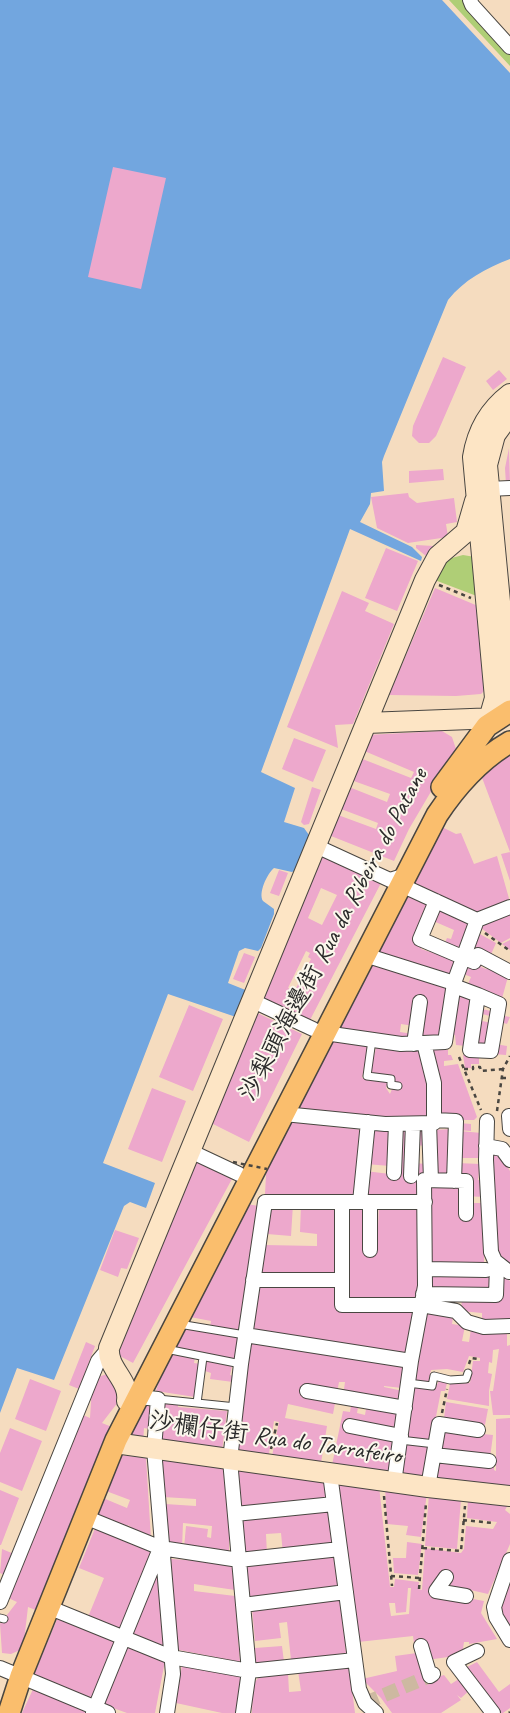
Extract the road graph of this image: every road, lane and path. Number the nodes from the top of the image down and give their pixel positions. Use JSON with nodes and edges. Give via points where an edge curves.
{"nodes":[{"id":1,"x":470,"y":0,"type":"edge"},
{"id":2,"x":510,"y":47,"type":"edge"},
{"id":3,"x":510,"y":394,"type":"edge"},
{"id":4,"x":510,"y":414,"type":"edge"},
{"id":5,"x":510,"y":488,"type":"edge"},
{"id":6,"x":482,"y":495,"type":"junction"},
{"id":7,"x":488,"y":556,"type":"junction"},
{"id":8,"x":428,"y":575,"type":"junction"},
{"id":9,"x":504,"y":580,"type":"edge"},
{"id":10,"x":486,"y":603,"type":"junction"},
{"id":11,"x":502,"y":714,"type":"edge"},
{"id":12,"x":366,"y":723,"type":"junction"},
{"id":13,"x":510,"y":742,"type":"edge"},
{"id":14,"x":490,"y":754,"type":"junction"},
{"id":15,"x":316,"y":846,"type":"junction"},
{"id":16,"x":400,"y":878,"type":"junction"},
{"id":17,"x":436,"y":901,"type":"junction"},
{"id":18,"x":510,"y":907,"type":"edge"},
{"id":19,"x":476,"y":923,"type":"junction"},
{"id":20,"x":510,"y":951,"type":"edge"},
{"id":21,"x":365,"y":955,"type":"junction"},
{"id":22,"x":464,"y":956,"type":"junction"},
{"id":23,"x":510,"y":972,"type":"edge"},
{"id":24,"x":454,"y":985,"type":"junction"},
{"id":25,"x":478,"y":995,"type":"dead end"},
{"id":26,"x":253,"y":1001,"type":"junction"},
{"id":27,"x":420,"y":1002,"type":"dead end"},
{"id":28,"x":319,"y":1031,"type":"junction"},
{"id":29,"x":372,"y":1040,"type":"junction"},
{"id":30,"x":419,"y":1044,"type":"junction"},
{"id":31,"x":458,"y":1055,"type":"dead end"},
{"id":32,"x":510,"y":1056,"type":"edge"},
{"id":33,"x":464,"y":1069,"type":"junction"},
{"id":34,"x":502,"y":1069,"type":"junction"},
{"id":35,"x":501,"y":1078,"type":"junction"},
{"id":36,"x":510,"y":1078,"type":"edge"},
{"id":37,"x":398,"y":1086,"type":"dead end"},
{"id":38,"x":284,"y":1114,"type":"junction"},
{"id":39,"x":368,"y":1122,"type":"junction"},
{"id":40,"x":433,"y":1122,"type":"junction"},
{"id":41,"x":396,"y":1124,"type":"junction"},
{"id":42,"x":413,"y":1124,"type":"junction"},
{"id":43,"x":486,"y":1124,"type":"junction"},
{"id":44,"x":486,"y":1146,"type":"junction"},
{"id":45,"x":190,"y":1151,"type":"junction"},
{"id":46,"x":507,"y":1156,"type":"edge"},
{"id":47,"x":394,"y":1172,"type":"dead end"},
{"id":48,"x":246,"y":1175,"type":"junction"},
{"id":49,"x":422,"y":1179,"type":"junction"},
{"id":50,"x":454,"y":1181,"type":"junction"},
{"id":51,"x":265,"y":1202,"type":"junction"},
{"id":52,"x":342,"y":1202,"type":"junction"},
{"id":53,"x":365,"y":1202,"type":"junction"},
{"id":54,"x":424,"y":1202,"type":"junction"},
{"id":55,"x":466,"y":1214,"type":"dead end"},
{"id":56,"x":370,"y":1250,"type":"dead end"},
{"id":57,"x":498,"y":1268,"type":"edge"},
{"id":58,"x":425,"y":1269,"type":"junction"},
{"id":59,"x":253,"y":1280,"type":"junction"},
{"id":60,"x":342,"y":1280,"type":"junction"},
{"id":61,"x":422,"y":1299,"type":"junction"},
{"id":62,"x":176,"y":1323,"type":"junction"},
{"id":63,"x":510,"y":1326,"type":"edge"},
{"id":64,"x":245,"y":1335,"type":"junction"},
{"id":65,"x":104,"y":1354,"type":"junction"},
{"id":66,"x":203,"y":1357,"type":"junction"},
{"id":67,"x":158,"y":1358,"type":"junction"},
{"id":68,"x":411,"y":1361,"type":"junction"},
{"id":69,"x":241,"y":1364,"type":"junction"},
{"id":70,"x":468,"y":1373,"type":"dead end"},
{"id":71,"x":450,"y":1380,"type":"junction"},
{"id":72,"x":408,"y":1382,"type":"junction"},
{"id":73,"x":129,"y":1387,"type":"junction"},
{"id":74,"x":307,"y":1391,"type":"dead end"},
{"id":75,"x":197,"y":1403,"type":"junction"},
{"id":76,"x":236,"y":1407,"type":"junction"},
{"id":77,"x":405,"y":1408,"type":"junction"},
{"id":78,"x":277,"y":1423,"type":"dead end"},
{"id":79,"x":439,"y":1424,"type":"junction"},
{"id":80,"x":350,"y":1426,"type":"dead end"},
{"id":81,"x":478,"y":1430,"type":"dead end"},
{"id":82,"x":401,"y":1438,"type":"junction"},
{"id":83,"x":116,"y":1441,"type":"junction"},
{"id":84,"x":154,"y":1449,"type":"junction"},
{"id":85,"x":434,"y":1450,"type":"junction"},
{"id":86,"x":230,"y":1460,"type":"junction"},
{"id":87,"x":489,"y":1462,"type":"dead end"},
{"id":88,"x":268,"y":1465,"type":"junction"},
{"id":89,"x":330,"y":1474,"type":"junction"},
{"id":90,"x":388,"y":1482,"type":"junction"},
{"id":91,"x":428,"y":1487,"type":"junction"},
{"id":92,"x":465,"y":1503,"type":"dead end"},
{"id":93,"x":508,"y":1503,"type":"edge"},
{"id":94,"x":334,"y":1504,"type":"junction"},
{"id":95,"x":235,"y":1514,"type":"junction"},
{"id":96,"x":85,"y":1517,"type":"junction"},
{"id":97,"x":464,"y":1520,"type":"junction"},
{"id":98,"x":493,"y":1523,"type":"dead end"},
{"id":99,"x":161,"y":1548,"type":"junction"},
{"id":100,"x":423,"y":1548,"type":"junction"},
{"id":101,"x":340,"y":1549,"type":"junction"},
{"id":102,"x":239,"y":1560,"type":"junction"},
{"id":103,"x":510,"y":1560,"type":"edge"},
{"id":104,"x":391,"y":1576,"type":"junction"},
{"id":105,"x":446,"y":1577,"type":"dead end"},
{"id":106,"x":420,"y":1578,"type":"junction"},
{"id":107,"x":392,"y":1586,"type":"dead end"},
{"id":108,"x":419,"y":1589,"type":"dead end"},
{"id":109,"x":346,"y":1592,"type":"junction"},
{"id":110,"x":466,"y":1596,"type":"dead end"},
{"id":111,"x":0,"y":1602,"type":"edge"},
{"id":112,"x":243,"y":1605,"type":"junction"},
{"id":113,"x":48,"y":1607,"type":"junction"},
{"id":114,"x":124,"y":1638,"type":"junction"},
{"id":115,"x":510,"y":1640,"type":"edge"},
{"id":116,"x":421,"y":1646,"type":"dead end"},
{"id":117,"x":477,"y":1651,"type":"dead end"},
{"id":118,"x":172,"y":1657,"type":"junction"},
{"id":119,"x":355,"y":1660,"type":"junction"},
{"id":120,"x":0,"y":1668,"type":"edge"},
{"id":121,"x":249,"y":1671,"type":"junction"},
{"id":122,"x":433,"y":1674,"type":"dead end"},
{"id":123,"x":21,"y":1676,"type":"junction"},
{"id":124,"x":94,"y":1710,"type":"edge"},
{"id":125,"x":1,"y":1713,"type":"edge"},
{"id":126,"x":9,"y":1713,"type":"edge"},
{"id":127,"x":108,"y":1713,"type":"edge"},
{"id":128,"x":168,"y":1713,"type":"edge"},
{"id":129,"x":244,"y":1713,"type":"edge"},
{"id":130,"x":376,"y":1713,"type":"edge"},
{"id":131,"x":493,"y":1713,"type":"edge"}],
"edges":[{"from":1,"to":2,"type":"street"},
{"from":3,"to":6,"type":"street","via":[[488,416],[476,443],[472,465]]},
{"from":4,"to":6,"type":"street","via":[[490,447]]},
{"from":5,"to":6,"type":"street"},
{"from":6,"to":7,"type":"street"},
{"from":6,"to":8,"type":"street","via":[[466,532],[438,556]]},
{"from":7,"to":8,"type":"street","via":[[467,553],[447,557]]},
{"from":7,"to":9,"type":"street"},
{"from":7,"to":10,"type":"street"},
{"from":8,"to":10,"type":"path"},
{"from":8,"to":12,"type":"street"},
{"from":9,"to":11,"type":"street"},
{"from":10,"to":11,"type":"street","via":[[495,698]]},
{"from":11,"to":12,"type":"street"},
{"from":11,"to":14,"type":"street","via":[[505,735]]},
{"from":11,"to":16,"type":"main road","name":"沙梨頭海邊街 Rua da Ribeira do Patane","via":[[423,816]]},
{"from":12,"to":15,"type":"street"},
{"from":13,"to":14,"type":"main road","name":"沙梨頭海邊街 Rua da Ribeira do Patane"},
{"from":14,"to":16,"type":"main road","name":"沙梨頭海邊街 Rua da Ribeira do Patane","via":[[461,782]]},
{"from":15,"to":16,"type":"street"},
{"from":15,"to":26,"type":"street"},
{"from":16,"to":17,"type":"street"},
{"from":16,"to":21,"type":"main road","name":"沙梨頭海邊街 Rua da Ribeira do Patane"},
{"from":16,"to":28,"type":"main road","name":"沙梨頭海邊街 Rua da Ribeira do Patane"},
{"from":17,"to":19,"type":"street"},
{"from":17,"to":22,"type":"street","via":[[420,940]]},
{"from":18,"to":19,"type":"street"},
{"from":19,"to":20,"type":"path"},
{"from":19,"to":22,"type":"street"},
{"from":21,"to":24,"type":"street"},
{"from":21,"to":28,"type":"main road","name":"沙梨頭海邊街 Rua da Ribeira do Patane"},
{"from":22,"to":23,"type":"street","via":[[474,962],[478,955]]},
{"from":22,"to":24,"type":"street"},
{"from":24,"to":25,"type":"street"},
{"from":24,"to":30,"type":"street","via":[[445,1042]]},
{"from":26,"to":28,"type":"street"},
{"from":26,"to":45,"type":"street"},
{"from":27,"to":30,"type":"street"},
{"from":28,"to":29,"type":"street"},
{"from":28,"to":38,"type":"main road","name":"沙梨頭海邊街 Rua da Ribeira do Patane"},
{"from":28,"to":48,"type":"main road","name":"沙梨頭海邊街 Rua da Ribeira do Patane"},
{"from":29,"to":30,"type":"street"},
{"from":29,"to":37,"type":"lane","via":[[366,1076],[391,1079],[391,1085]]},
{"from":30,"to":40,"type":"street","via":[[434,1083]]},
{"from":31,"to":33,"type":"path"},
{"from":32,"to":34,"type":"path"},
{"from":33,"to":34,"type":"path","via":[[473,1069],[473,1066],[480,1067],[481,1071]]},
{"from":33,"to":43,"type":"path"},
{"from":34,"to":35,"type":"path"},
{"from":35,"to":36,"type":"path"},
{"from":35,"to":43,"type":"path","via":[[497,1113]]},
{"from":38,"to":39,"type":"street"},
{"from":38,"to":48,"type":"main road","name":"沙梨頭海邊街 Rua da Ribeira do Patane"},
{"from":39,"to":41,"type":"street"},
{"from":39,"to":53,"type":"street"},
{"from":40,"to":42,"type":"street"},
{"from":40,"to":49,"type":"street"},
{"from":40,"to":50,"type":"street","via":[[456,1121]]},
{"from":41,"to":42,"type":"street"},
{"from":41,"to":47,"type":"street"},
{"from":42,"to":49,"type":"street"},
{"from":43,"to":44,"type":"street"},
{"from":44,"to":46,"type":"street","via":[[498,1147]]},
{"from":44,"to":57,"type":"street","via":[[491,1252]]},
{"from":45,"to":48,"type":"street"},
{"from":45,"to":65,"type":"street"},
{"from":48,"to":48,"type":"path","bridge":true},
{"from":48,"to":51,"type":"street"},
{"from":48,"to":62,"type":"main road"},
{"from":48,"to":73,"type":"main road"},
{"from":49,"to":50,"type":"street"},
{"from":49,"to":54,"type":"street"},
{"from":50,"to":55,"type":"street","via":[[466,1181]]},
{"from":51,"to":52,"type":"street"},
{"from":51,"to":59,"type":"street"},
{"from":52,"to":53,"type":"street"},
{"from":52,"to":60,"type":"street"},
{"from":53,"to":54,"type":"street"},
{"from":53,"to":56,"type":"street"},
{"from":54,"to":58,"type":"street"},
{"from":57,"to":58,"type":"street"},
{"from":57,"to":61,"type":"street","via":[[496,1295]]},
{"from":58,"to":61,"type":"street"},
{"from":59,"to":60,"type":"street"},
{"from":59,"to":64,"type":"street"},
{"from":60,"to":61,"type":"street","via":[[342,1305]]},
{"from":61,"to":63,"type":"street","via":[[456,1311],[467,1322],[484,1327]]},
{"from":61,"to":68,"type":"street"},
{"from":62,"to":64,"type":"lane"},
{"from":62,"to":67,"type":"main road"},
{"from":64,"to":68,"type":"street"},
{"from":64,"to":69,"type":"street"},
{"from":65,"to":73,"type":"street"},
{"from":65,"to":111,"type":"street"},
{"from":66,"to":67,"type":"lane"},
{"from":66,"to":69,"type":"lane"},
{"from":66,"to":75,"type":"lane"},
{"from":67,"to":73,"type":"main road"},
{"from":68,"to":72,"type":"street"},
{"from":69,"to":76,"type":"street"},
{"from":70,"to":71,"type":"lane","via":[[466,1379]]},
{"from":71,"to":72,"type":"lane","via":[[434,1376],[432,1386]]},
{"from":71,"to":79,"type":"path"},
{"from":72,"to":77,"type":"street"},
{"from":73,"to":75,"type":"lane"},
{"from":73,"to":83,"type":"main road"},
{"from":73,"to":84,"type":"street"},
{"from":74,"to":77,"type":"street"},
{"from":75,"to":76,"type":"lane"},
{"from":76,"to":86,"type":"street"},
{"from":77,"to":82,"type":"street"},
{"from":78,"to":88,"type":"path"},
{"from":79,"to":81,"type":"street"},
{"from":79,"to":85,"type":"street"},
{"from":80,"to":82,"type":"street"},
{"from":82,"to":85,"type":"lane"},
{"from":82,"to":90,"type":"street"},
{"from":83,"to":84,"type":"street","name":"沙欄仔街 Rua do Tarrafeiro"},
{"from":83,"to":96,"type":"main road"},
{"from":84,"to":86,"type":"street","name":"沙欄仔街 Rua do Tarrafeiro"},
{"from":84,"to":99,"type":"street"},
{"from":85,"to":87,"type":"street"},
{"from":85,"to":91,"type":"street"},
{"from":86,"to":88,"type":"street","name":"沙欄仔街 Rua do Tarrafeiro"},
{"from":86,"to":95,"type":"street"},
{"from":88,"to":89,"type":"street","name":"沙欄仔街 Rua do Tarrafeiro"},
{"from":89,"to":90,"type":"street","name":"沙欄仔街 Rua do Tarrafeiro"},
{"from":89,"to":94,"type":"street"},
{"from":90,"to":91,"type":"street","name":"沙欄仔街 Rua do Tarrafeiro"},
{"from":90,"to":104,"type":"path"},
{"from":91,"to":93,"type":"street","name":"沙欄仔街 Rua do Tarrafeiro"},
{"from":91,"to":100,"type":"path"},
{"from":92,"to":97,"type":"path"},
{"from":94,"to":95,"type":"street"},
{"from":94,"to":101,"type":"street"},
{"from":95,"to":102,"type":"street"},
{"from":96,"to":99,"type":"street"},
{"from":96,"to":113,"type":"main road"},
{"from":97,"to":98,"type":"path"},
{"from":97,"to":100,"type":"path","via":[[461,1551]]},
{"from":99,"to":102,"type":"street"},
{"from":99,"to":114,"type":"street"},
{"from":99,"to":118,"type":"street"},
{"from":100,"to":106,"type":"path"},
{"from":101,"to":102,"type":"street"},
{"from":101,"to":109,"type":"street"},
{"from":102,"to":112,"type":"street"},
{"from":103,"to":115,"type":"street","via":[[494,1608]]},
{"from":104,"to":106,"type":"path"},
{"from":104,"to":107,"type":"path"},
{"from":105,"to":110,"type":"street","via":[[436,1591]]},
{"from":106,"to":108,"type":"path"},
{"from":109,"to":112,"type":"street"},
{"from":109,"to":119,"type":"street"},
{"from":112,"to":121,"type":"street"},
{"from":113,"to":114,"type":"street"},
{"from":113,"to":123,"type":"main road"},
{"from":114,"to":118,"type":"street"},
{"from":114,"to":124,"type":"street"},
{"from":116,"to":122,"type":"street","via":[[430,1676]]},
{"from":117,"to":131,"type":"street","via":[[454,1662]]},
{"from":118,"to":121,"type":"street"},
{"from":118,"to":128,"type":"street"},
{"from":119,"to":121,"type":"street"},
{"from":119,"to":130,"type":"street","via":[[360,1692],[365,1703]]},
{"from":120,"to":123,"type":"street"},
{"from":121,"to":129,"type":"street"},
{"from":123,"to":124,"type":"street"},
{"from":123,"to":125,"type":"main road"},
{"from":123,"to":126,"type":"main road"},
{"from":124,"to":127,"type":"street"}]}
